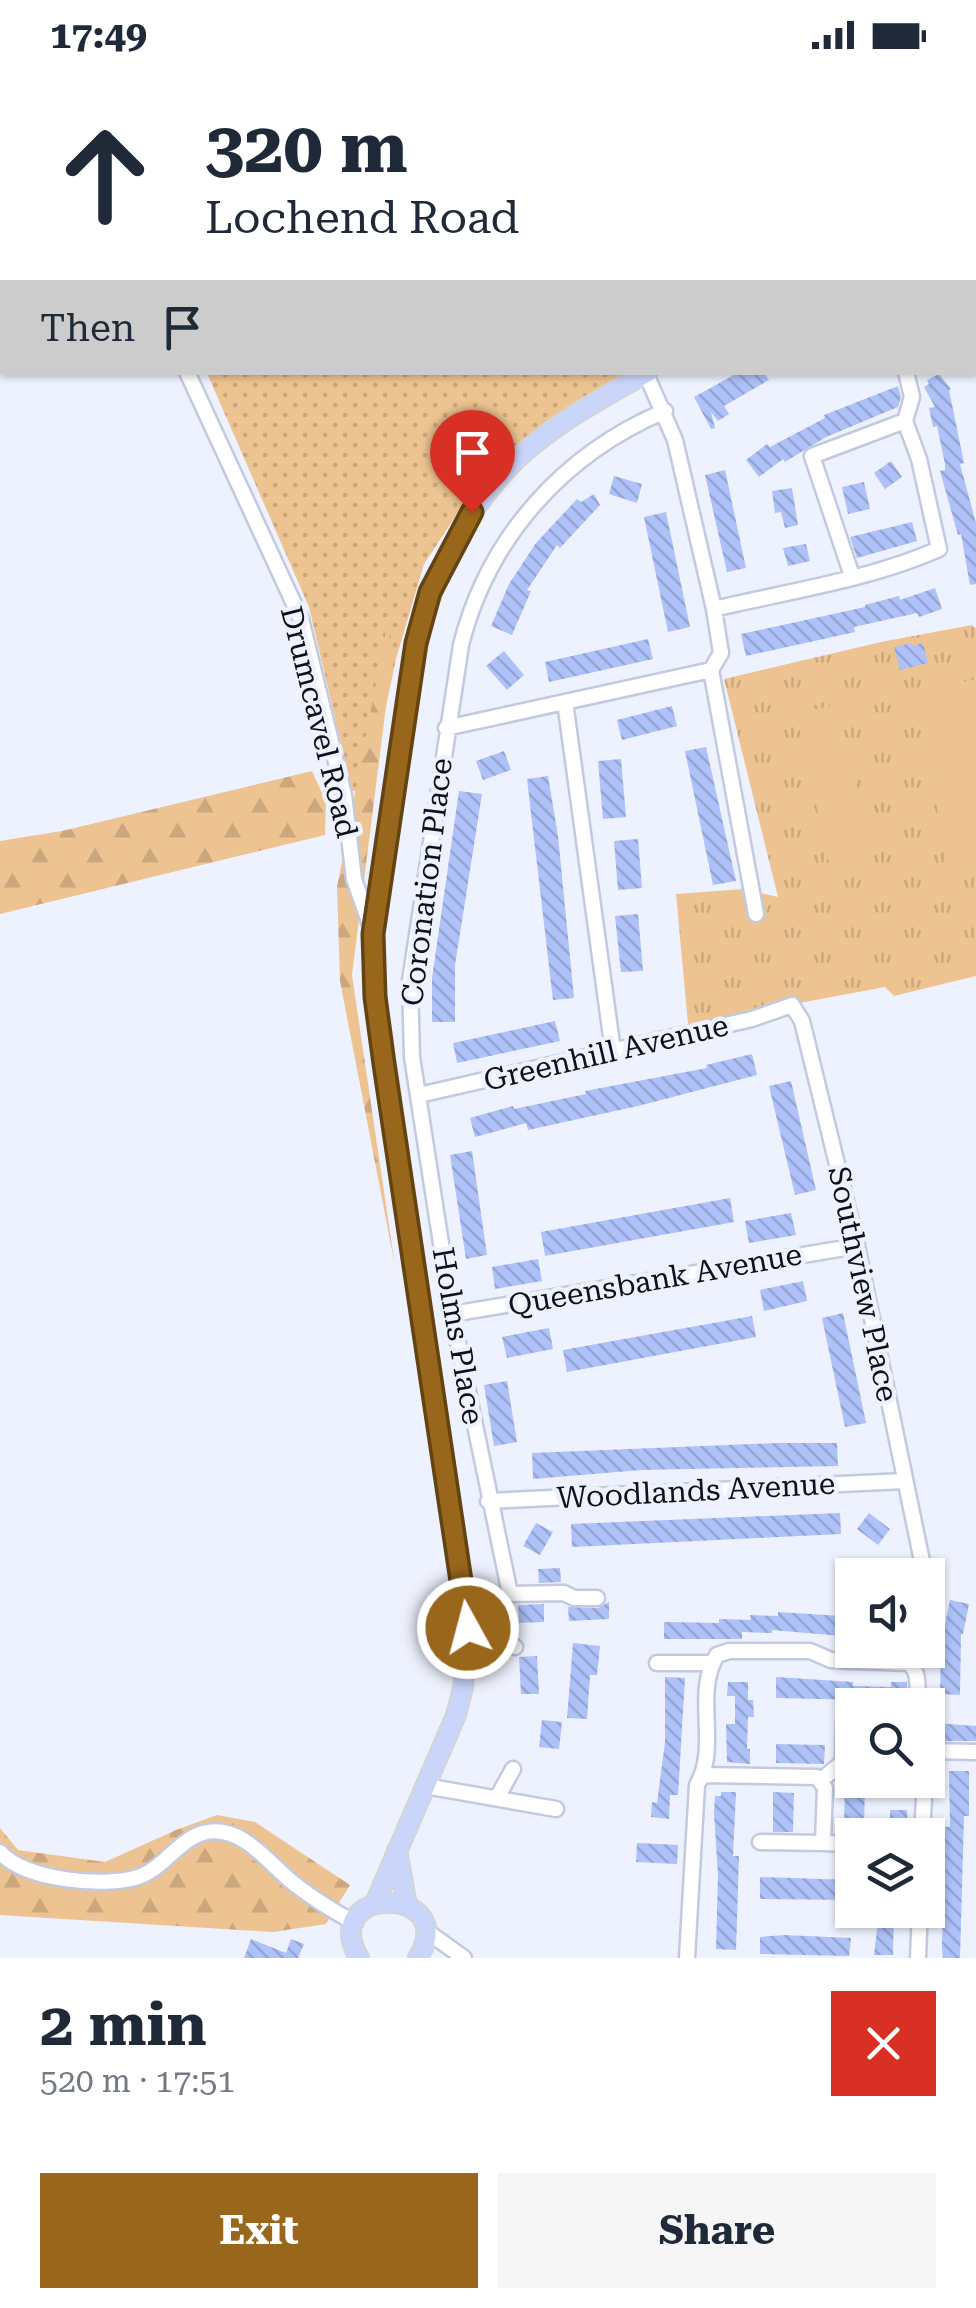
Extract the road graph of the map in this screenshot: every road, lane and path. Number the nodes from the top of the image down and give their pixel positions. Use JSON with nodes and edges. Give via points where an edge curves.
{"nodes":[{"id":1,"x":188,"y":375,"type":"edge"},
{"id":2,"x":644,"y":375,"type":"edge"},
{"id":3,"x":648,"y":375,"type":"edge"},
{"id":4,"x":907,"y":375,"type":"edge"},
{"id":5,"x":664,"y":410,"type":"junction"},
{"id":6,"x":904,"y":421,"type":"junction"},
{"id":7,"x":852,"y":576,"type":"junction"},
{"id":8,"x":714,"y":609,"type":"junction"},
{"id":9,"x":712,"y":670,"type":"junction"},
{"id":10,"x":566,"y":702,"type":"junction"},
{"id":11,"x":446,"y":728,"type":"junction"},
{"id":12,"x":756,"y":914,"type":"dead end"},
{"id":13,"x":373,"y":934,"type":"junction"},
{"id":14,"x":792,"y":1005,"type":"joint"},
{"id":15,"x":613,"y":1051,"type":"junction"},
{"id":16,"x":412,"y":1057,"type":"junction"},
{"id":17,"x":384,"y":1064,"type":"junction"},
{"id":18,"x":419,"y":1095,"type":"junction"},
{"id":19,"x":424,"y":1128,"type":"junction"},
{"id":20,"x":394,"y":1133,"type":"junction"},
{"id":21,"x":857,"y":1246,"type":"junction"},
{"id":22,"x":452,"y":1314,"type":"junction"},
{"id":23,"x":904,"y":1481,"type":"junction"},
{"id":24,"x":488,"y":1501,"type":"junction"},
{"id":25,"x":921,"y":1558,"type":"edge"},
{"id":26,"x":597,"y":1598,"type":"dead end"},
{"id":27,"x":468,"y":1628,"type":"junction"},
{"id":28,"x":515,"y":1647,"type":"dead end"},
{"id":29,"x":835,"y":1660,"type":"edge"},
{"id":30,"x":657,"y":1663,"type":"dead end"},
{"id":31,"x":712,"y":1663,"type":"junction"},
{"id":32,"x":945,"y":1751,"type":"edge"},
{"id":33,"x":976,"y":1752,"type":"edge"},
{"id":34,"x":835,"y":1769,"type":"edge"},
{"id":35,"x":513,"y":1770,"type":"dead end"},
{"id":36,"x":703,"y":1775,"type":"junction"},
{"id":37,"x":820,"y":1781,"type":"junction"},
{"id":38,"x":425,"y":1786,"type":"junction"},
{"id":39,"x":497,"y":1798,"type":"junction"},
{"id":40,"x":556,"y":1809,"type":"dead end"},
{"id":41,"x":760,"y":1842,"type":"dead end"},
{"id":42,"x":823,"y":1843,"type":"junction"},
{"id":43,"x":835,"y":1843,"type":"edge"},
{"id":44,"x":397,"y":1849,"type":"junction"},
{"id":45,"x":0,"y":1852,"type":"edge"},
{"id":46,"x":375,"y":1903,"type":"junction"},
{"id":47,"x":407,"y":1905,"type":"junction"},
{"id":48,"x":355,"y":1922,"type":"junction"},
{"id":49,"x":919,"y":1928,"type":"edge"},
{"id":50,"x":424,"y":1930,"type":"junction"},
{"id":51,"x":356,"y":1956,"type":"edge"},
{"id":52,"x":418,"y":1958,"type":"edge"},
{"id":53,"x":464,"y":1958,"type":"edge"},
{"id":54,"x":687,"y":1958,"type":"edge"},
{"id":55,"x":918,"y":1958,"type":"edge"}],
"edges":[{"from":1,"to":13,"type":"street","name":"Drumcavel Road","via":[[301,619],[344,796],[354,879]]},
{"from":2,"to":13,"type":"main road","via":[[549,433],[506,470],[448,553],[416,643]]},
{"from":3,"to":5,"type":"street"},
{"from":4,"to":6,"type":"street","via":[[912,397]]},
{"from":5,"to":8,"type":"street"},
{"from":5,"to":11,"type":"street","name":"Coronation Place","via":[[592,450],[530,508],[490,563],[470,610]]},
{"from":6,"to":7,"type":"street","via":[[812,456]]},
{"from":6,"to":7,"type":"street","via":[[940,549]]},
{"from":7,"to":8,"type":"street"},
{"from":8,"to":9,"type":"street","via":[[720,653]]},
{"from":9,"to":10,"type":"street"},
{"from":9,"to":12,"type":"street"},
{"from":10,"to":11,"type":"street"},
{"from":10,"to":15,"type":"street"},
{"from":11,"to":16,"type":"street","name":"Coronation Place","via":[[410,981]]},
{"from":13,"to":17,"type":"main road","name":"Drumcavel Road"},
{"from":14,"to":15,"type":"street","name":"Greenhill Avenue"},
{"from":14,"to":21,"type":"street","name":"Southview Place","via":[[802,1020]]},
{"from":15,"to":18,"type":"street","name":"Greenhill Avenue"},
{"from":16,"to":17,"type":"street"},
{"from":16,"to":18,"type":"street","name":"Coronation Place"},
{"from":17,"to":20,"type":"main road","name":"Drumcavel Road"},
{"from":18,"to":19,"type":"street","name":"Holms Place"},
{"from":19,"to":20,"type":"street"},
{"from":19,"to":22,"type":"street","name":"Holms Place"},
{"from":20,"to":27,"type":"main road","name":"Drumcavel Road"},
{"from":21,"to":22,"type":"street","name":"Queensbank Avenue"},
{"from":21,"to":23,"type":"street","name":"Southview Place"},
{"from":22,"to":24,"type":"street","name":"Holms Place"},
{"from":23,"to":24,"type":"street","name":"Woodlands Avenue"},
{"from":23,"to":25,"type":"street","name":"Southview Place"},
{"from":24,"to":26,"type":"street","name":"Holms Place","via":[[510,1594]]},
{"from":27,"to":28,"type":"street"},
{"from":27,"to":38,"type":"main road","name":"Drumcavel Road","via":[[456,1715]]},
{"from":29,"to":31,"type":"street","via":[[810,1651],[729,1650]]},
{"from":30,"to":31,"type":"street"},
{"from":31,"to":36,"type":"street"},
{"from":32,"to":33,"type":"street"},
{"from":34,"to":37,"type":"street"},
{"from":35,"to":39,"type":"street"},
{"from":36,"to":37,"type":"street"},
{"from":36,"to":54,"type":"street","via":[[696,1786]]},
{"from":37,"to":42,"type":"street","via":[[826,1788]]},
{"from":38,"to":39,"type":"street"},
{"from":38,"to":44,"type":"main road","name":"Drumcavel Road"},
{"from":39,"to":40,"type":"street"},
{"from":41,"to":42,"type":"street"},
{"from":42,"to":43,"type":"street"},
{"from":44,"to":46,"type":"main road","name":"Drumcavel Road"},
{"from":44,"to":47,"type":"main road"},
{"from":45,"to":48,"type":"street","via":[[44,1877],[116,1880],[153,1870],[184,1840],[222,1831]]},
{"from":46,"to":47,"type":"main road"},
{"from":46,"to":48,"type":"main road"},
{"from":47,"to":50,"type":"main road"},
{"from":48,"to":51,"type":"main road"},
{"from":49,"to":55,"type":"street"},
{"from":50,"to":52,"type":"main road"},
{"from":50,"to":53,"type":"street"}]}
